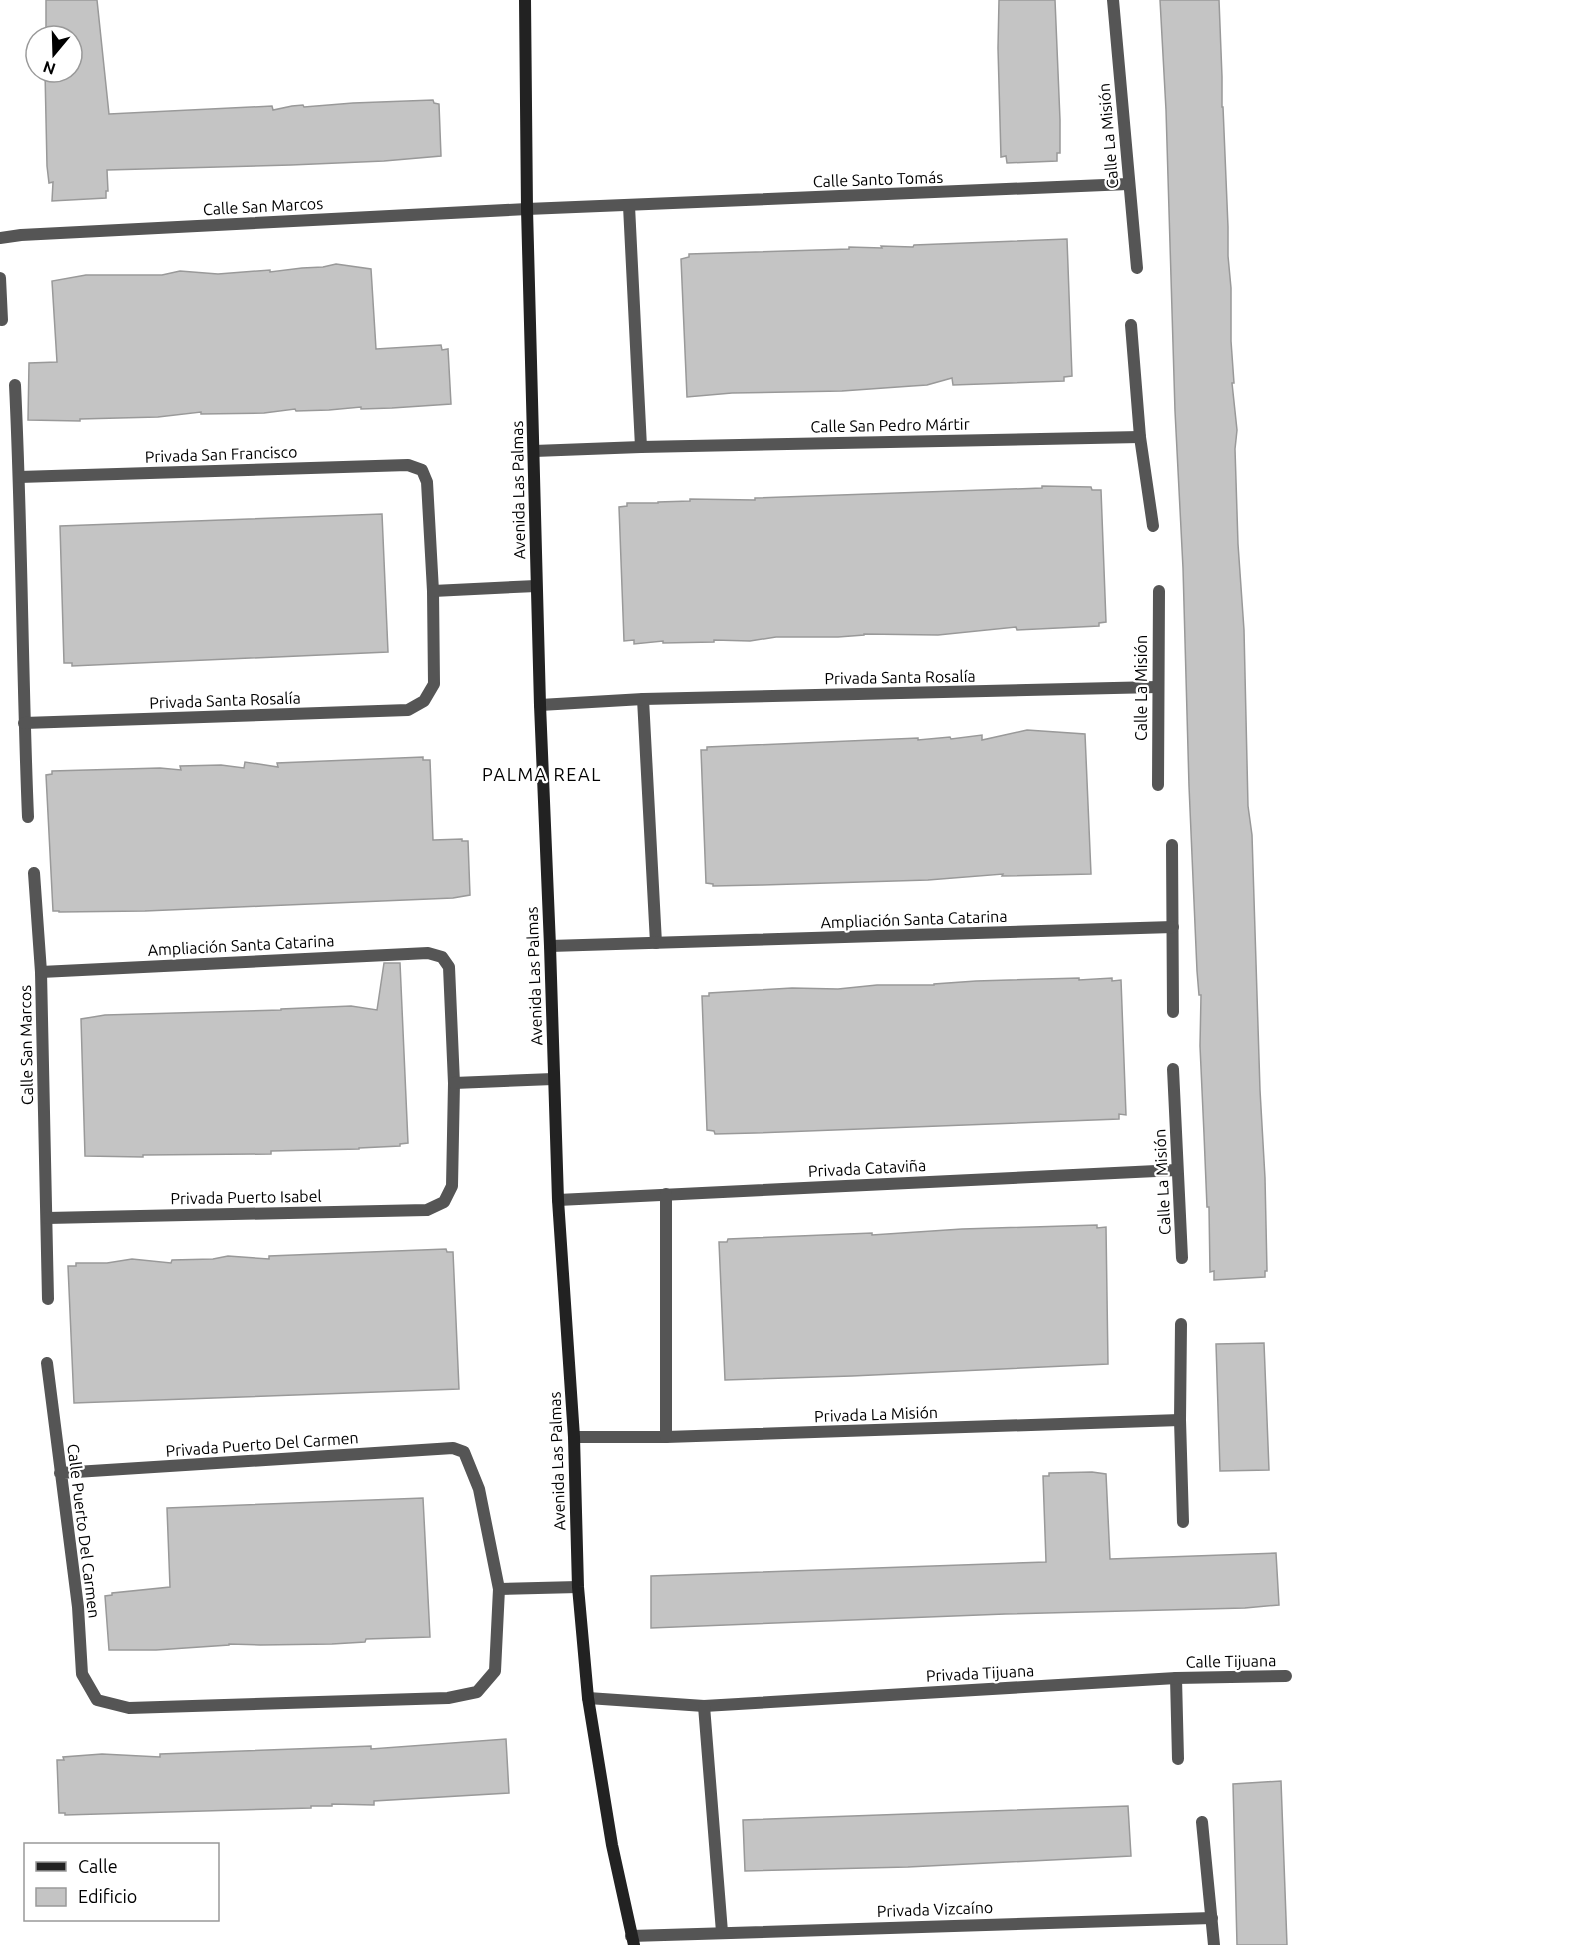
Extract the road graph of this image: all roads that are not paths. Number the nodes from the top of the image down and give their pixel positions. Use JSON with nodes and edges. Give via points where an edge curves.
{"nodes":[{"id":1,"x":525,"y":0,"type":"edge"},
{"id":2,"x":1113,"y":0,"type":"edge"},
{"id":3,"x":1128,"y":184,"type":"junction"},
{"id":4,"x":629,"y":206,"type":"junction"},
{"id":5,"x":527,"y":209,"type":"junction"},
{"id":6,"x":0,"y":238,"type":"edge"},
{"id":7,"x":1137,"y":268,"type":"dead end"},
{"id":8,"x":0,"y":278,"type":"edge"},
{"id":9,"x":2,"y":320,"type":"dead end"},
{"id":10,"x":1131,"y":325,"type":"dead end"},
{"id":11,"x":15,"y":385,"type":"dead end"},
{"id":12,"x":1140,"y":437,"type":"junction"},
{"id":13,"x":641,"y":447,"type":"junction"},
{"id":14,"x":534,"y":451,"type":"junction"},
{"id":15,"x":19,"y":477,"type":"junction"},
{"id":16,"x":1153,"y":526,"type":"dead end"},
{"id":17,"x":536,"y":586,"type":"junction"},
{"id":18,"x":433,"y":591,"type":"junction"},
{"id":19,"x":1159,"y":591,"type":"dead end"},
{"id":20,"x":1157,"y":687,"type":"junction"},
{"id":21,"x":643,"y":699,"type":"junction"},
{"id":22,"x":540,"y":705,"type":"junction"},
{"id":23,"x":24,"y":723,"type":"junction"},
{"id":24,"x":1158,"y":785,"type":"dead end"},
{"id":25,"x":28,"y":817,"type":"dead end"},
{"id":26,"x":1172,"y":845,"type":"dead end"},
{"id":27,"x":34,"y":873,"type":"dead end"},
{"id":28,"x":1173,"y":927,"type":"junction"},
{"id":29,"x":656,"y":943,"type":"junction"},
{"id":30,"x":550,"y":946,"type":"junction"},
{"id":31,"x":40,"y":972,"type":"junction"},
{"id":32,"x":1173,"y":1012,"type":"dead end"},
{"id":33,"x":1173,"y":1069,"type":"dead end"},
{"id":34,"x":553,"y":1080,"type":"junction"},
{"id":35,"x":454,"y":1083,"type":"junction"},
{"id":36,"x":1177,"y":1170,"type":"junction"},
{"id":37,"x":666,"y":1194,"type":"junction"},
{"id":38,"x":558,"y":1200,"type":"junction"},
{"id":39,"x":47,"y":1218,"type":"junction"},
{"id":40,"x":1182,"y":1258,"type":"dead end"},
{"id":41,"x":48,"y":1299,"type":"dead end"},
{"id":42,"x":1181,"y":1324,"type":"dead end"},
{"id":43,"x":47,"y":1363,"type":"dead end"},
{"id":44,"x":1180,"y":1420,"type":"junction"},
{"id":45,"x":574,"y":1437,"type":"junction"},
{"id":46,"x":666,"y":1437,"type":"junction"},
{"id":47,"x":60,"y":1473,"type":"junction"},
{"id":48,"x":1183,"y":1522,"type":"dead end"},
{"id":49,"x":578,"y":1587,"type":"junction"},
{"id":50,"x":499,"y":1588,"type":"junction"},
{"id":51,"x":1286,"y":1676,"type":"dead end"},
{"id":52,"x":1176,"y":1678,"type":"junction"},
{"id":53,"x":588,"y":1698,"type":"junction"},
{"id":54,"x":704,"y":1706,"type":"junction"},
{"id":55,"x":1178,"y":1759,"type":"dead end"},
{"id":56,"x":1202,"y":1822,"type":"dead end"},
{"id":57,"x":1212,"y":1918,"type":"junction"},
{"id":58,"x":722,"y":1932,"type":"junction"},
{"id":59,"x":633,"y":1940,"type":"edge"},
{"id":60,"x":1214,"y":1945,"type":"edge"}],
"edges":[{"from":1,"to":5,"type":"main road","name":"Avenida Las Palmas"},
{"from":2,"to":3,"type":"street","name":"Calle La Misión"},
{"from":3,"to":4,"type":"street","name":"Calle Santo Tomás"},
{"from":3,"to":7,"type":"street","name":"Calle La Misión"},
{"from":4,"to":5,"type":"street","name":"Calle Santo Tomás"},
{"from":4,"to":13,"type":"street"},
{"from":5,"to":6,"type":"street","name":"Calle San Marcos"},
{"from":5,"to":14,"type":"main road","name":"Avenida Las Palmas"},
{"from":8,"to":9,"type":"street"},
{"from":10,"to":12,"type":"street"},
{"from":11,"to":15,"type":"street"},
{"from":12,"to":13,"type":"street","name":"Calle San Pedro Mártir"},
{"from":12,"to":16,"type":"street"},
{"from":13,"to":14,"type":"street","name":"Calle San Pedro Mártir"},
{"from":14,"to":17,"type":"main road","name":"Avenida Las Palmas"},
{"from":15,"to":18,"type":"street","name":"Privada San Francisco","via":[[408,465],[422,470],[427,482]]},
{"from":15,"to":23,"type":"street"},
{"from":17,"to":18,"type":"street"},
{"from":17,"to":22,"type":"main road","name":"Avenida Las Palmas"},
{"from":18,"to":23,"type":"street","name":"Privada Santa Rosalía","via":[[434,684],[424,701],[408,710]]},
{"from":19,"to":20,"type":"street","name":"Calle La Misión"},
{"from":20,"to":21,"type":"street","name":"Privada Santa Rosalía"},
{"from":20,"to":24,"type":"street","name":"Calle La Misión"},
{"from":21,"to":22,"type":"street","name":"Privada Santa Rosalía"},
{"from":21,"to":29,"type":"street"},
{"from":22,"to":30,"type":"main road","name":"Avenida Las Palmas"},
{"from":23,"to":25,"type":"street"},
{"from":26,"to":28,"type":"street"},
{"from":27,"to":31,"type":"street","name":"Calle San Marcos"},
{"from":28,"to":29,"type":"street","name":"Ampliación Santa Catarina"},
{"from":28,"to":32,"type":"street"},
{"from":29,"to":30,"type":"street","name":"Ampliación Santa Catarina"},
{"from":30,"to":34,"type":"main road","name":"Avenida Las Palmas"},
{"from":31,"to":35,"type":"street","name":"Ampliación Santa Catarina","via":[[428,953],[442,957],[449,967]]},
{"from":31,"to":39,"type":"street","name":"Calle San Marcos"},
{"from":33,"to":36,"type":"street","name":"Calle La Misión"},
{"from":34,"to":35,"type":"street"},
{"from":34,"to":38,"type":"main road","name":"Avenida Las Palmas"},
{"from":35,"to":39,"type":"street","name":"Privada Puerto Isabel","via":[[452,1186],[444,1202],[427,1210]]},
{"from":36,"to":37,"type":"street","name":"Privada Cataviña"},
{"from":36,"to":40,"type":"street","name":"Calle La Misión"},
{"from":37,"to":38,"type":"street","name":"Privada Cataviña"},
{"from":37,"to":46,"type":"street"},
{"from":38,"to":45,"type":"main road","name":"Avenida Las Palmas"},
{"from":39,"to":41,"type":"street"},
{"from":42,"to":44,"type":"street"},
{"from":43,"to":47,"type":"street","name":"Calle Puerto Del Carmen"},
{"from":44,"to":46,"type":"street","name":"Privada La Misión"},
{"from":44,"to":48,"type":"street"},
{"from":45,"to":46,"type":"street","name":"Privada La Misión"},
{"from":45,"to":49,"type":"main road","name":"Avenida Las Palmas"},
{"from":47,"to":50,"type":"street","name":"Privada Puerto Del Carmen","via":[[453,1448],[464,1452],[479,1489]]},
{"from":47,"to":50,"type":"street","name":"Calle Puerto Del Carmen","via":[[78,1607],[82,1674],[97,1700],[129,1708],[448,1698],[477,1692],[495,1671]]},
{"from":49,"to":50,"type":"street"},
{"from":49,"to":53,"type":"main road","name":"Avenida Las Palmas"},
{"from":51,"to":52,"type":"street","name":"Calle Tijuana"},
{"from":52,"to":54,"type":"street","name":"Privada Tijuana"},
{"from":52,"to":55,"type":"street"},
{"from":53,"to":54,"type":"street","name":"Privada Tijuana"},
{"from":53,"to":59,"type":"main road","name":"Avenida Las Palmas","via":[[612,1845]]},
{"from":54,"to":58,"type":"street"},
{"from":56,"to":57,"type":"street"},
{"from":57,"to":58,"type":"street","name":"Privada Vizcaíno"},
{"from":57,"to":60,"type":"street"},
{"from":58,"to":59,"type":"street","name":"Privada Vizcaíno"}]}
